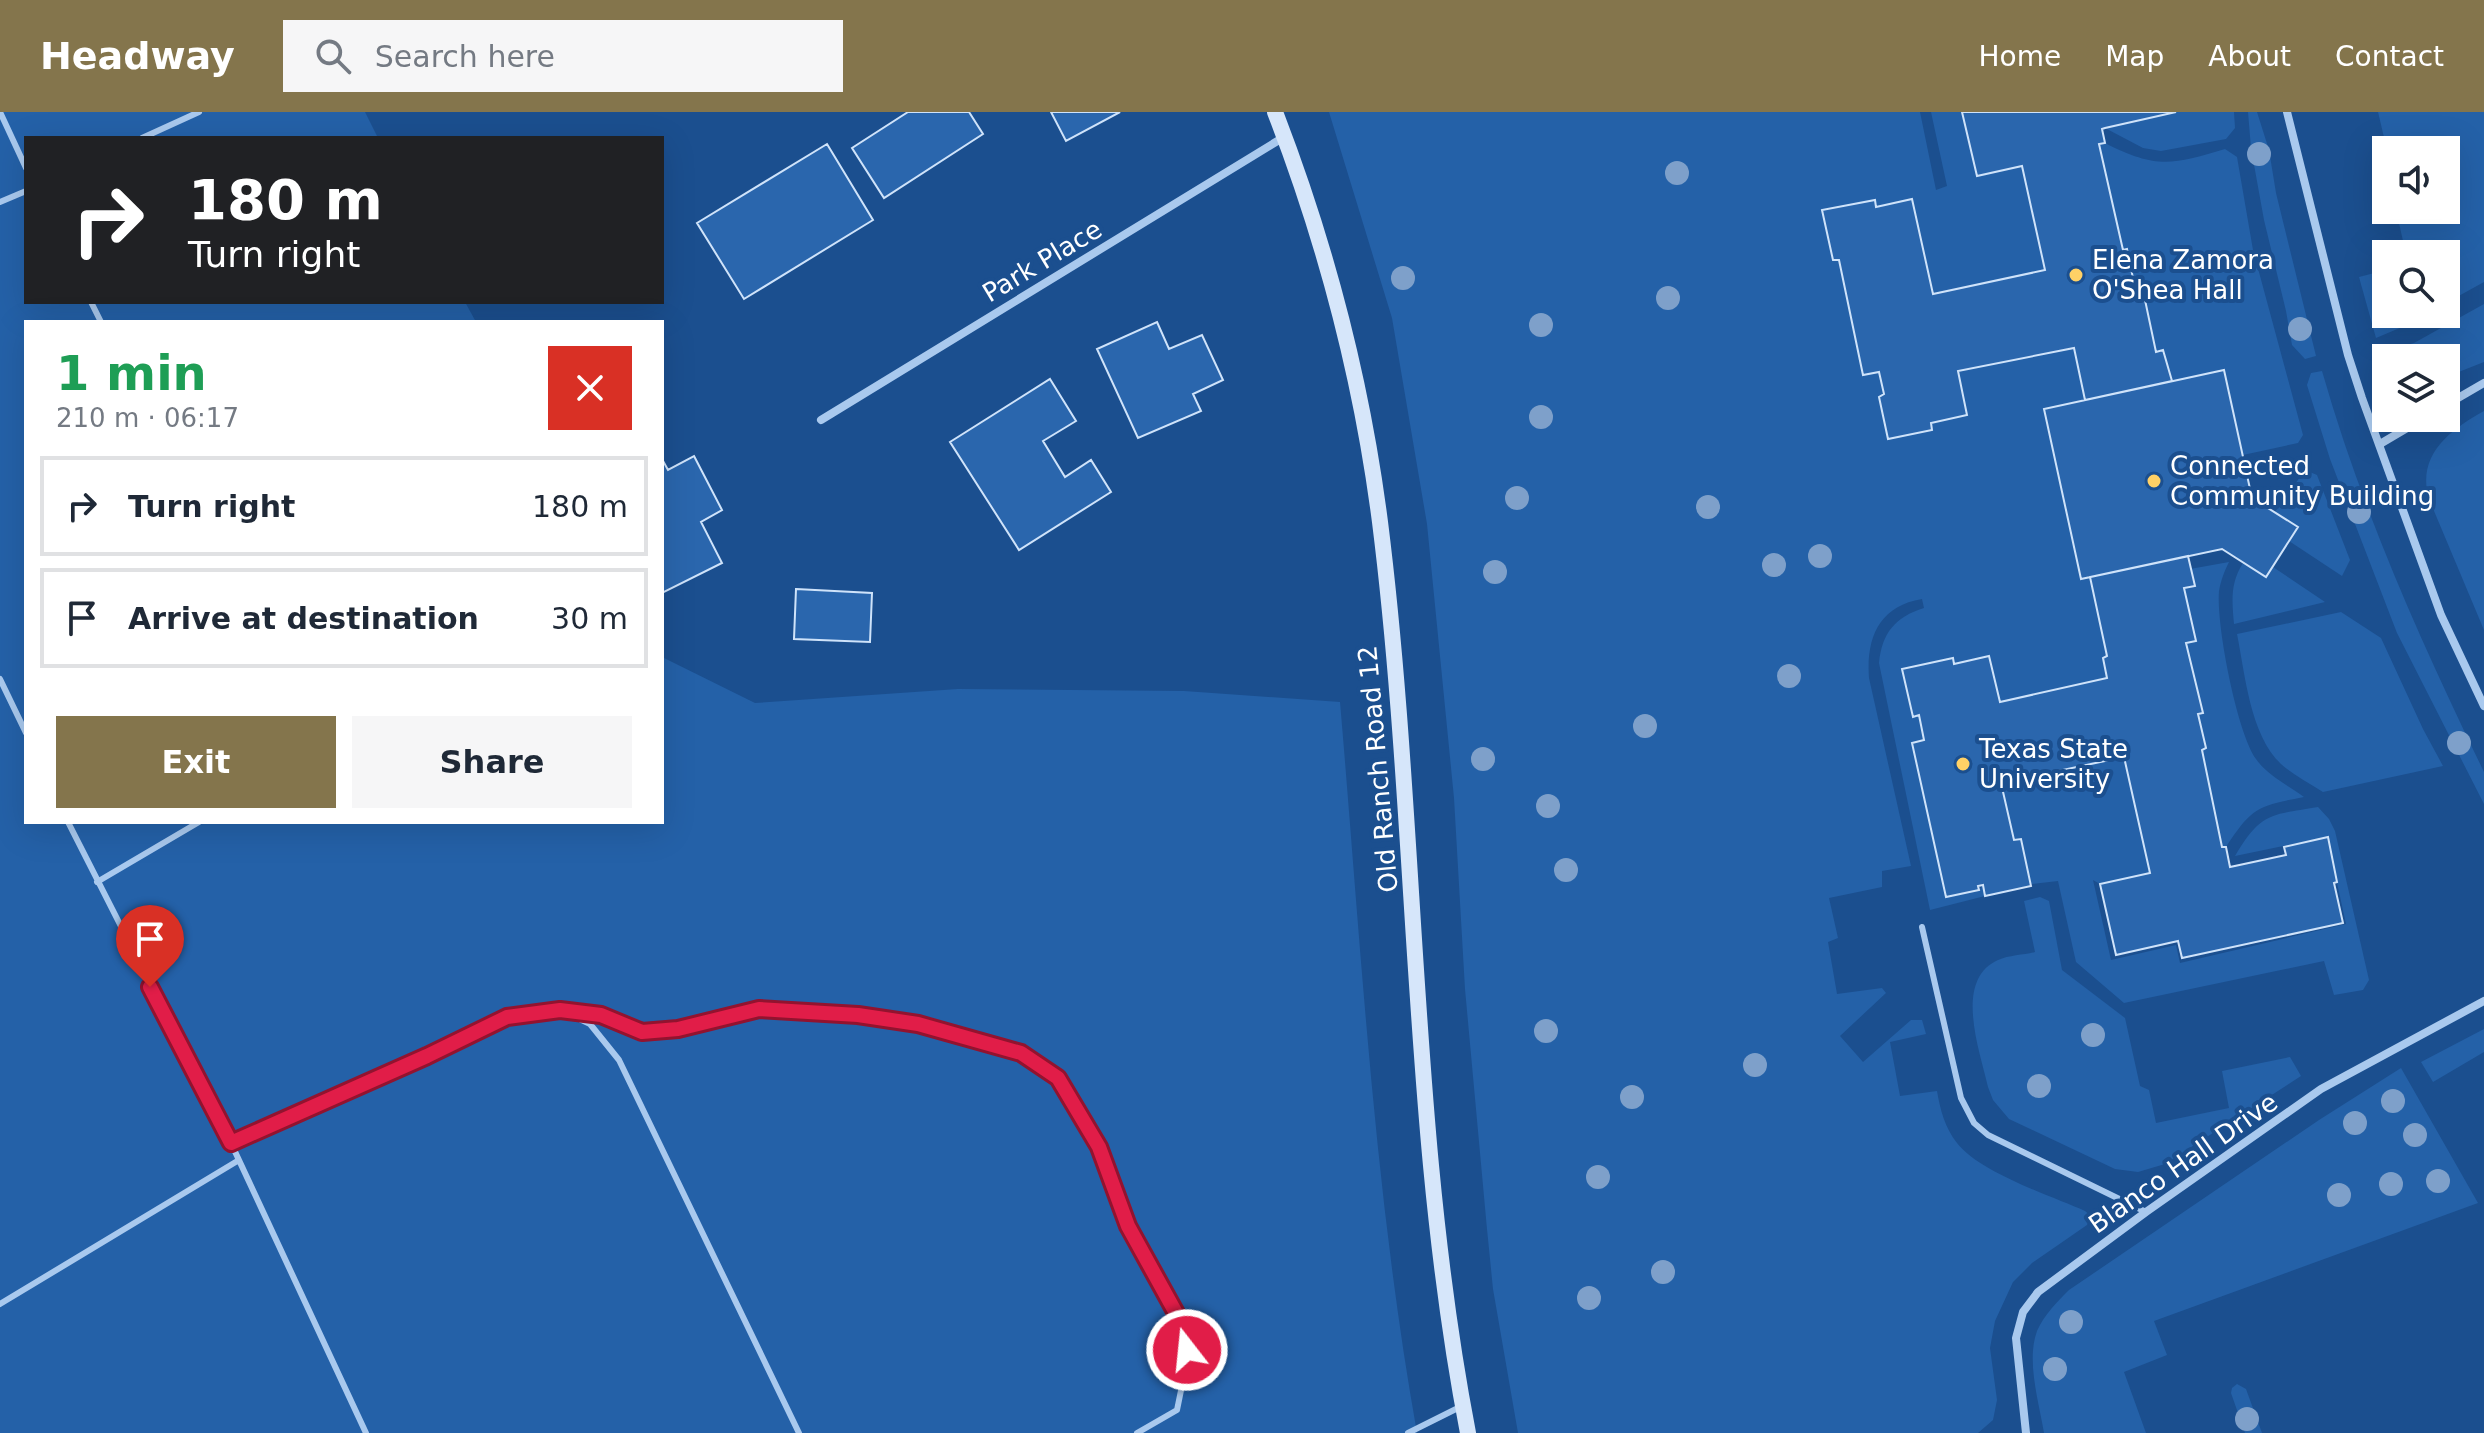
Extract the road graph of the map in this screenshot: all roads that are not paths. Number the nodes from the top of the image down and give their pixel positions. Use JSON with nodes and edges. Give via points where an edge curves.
{"nodes":[{"id":1,"x":0,"y":112,"type":"edge"},
{"id":2,"x":199,"y":112,"type":"edge"},
{"id":3,"x":1275,"y":112,"type":"edge"},
{"id":4,"x":2287,"y":112,"type":"edge"},
{"id":5,"x":146,"y":136,"type":"edge"},
{"id":6,"x":1285,"y":137,"type":"junction"},
{"id":7,"x":24,"y":164,"type":"edge"},
{"id":8,"x":24,"y":192,"type":"edge"},
{"id":9,"x":0,"y":202,"type":"edge"},
{"id":10,"x":2484,"y":383,"type":"edge"},
{"id":11,"x":2460,"y":397,"type":"edge"},
{"id":12,"x":821,"y":420,"type":"dead end"},
{"id":13,"x":2400,"y":432,"type":"edge"},
{"id":14,"x":2380,"y":444,"type":"junction"},
{"id":15,"x":0,"y":679,"type":"edge"},
{"id":16,"x":2484,"y":706,"type":"edge"},
{"id":17,"x":24,"y":729,"type":"edge"},
{"id":18,"x":69,"y":824,"type":"edge"},
{"id":19,"x":196,"y":824,"type":"edge"},
{"id":20,"x":97,"y":882,"type":"junction"},
{"id":21,"x":1922,"y":927,"type":"dead end"},
{"id":22,"x":2484,"y":1001,"type":"edge"},
{"id":23,"x":560,"y":1010,"type":"junction"},
{"id":24,"x":231,"y":1143,"type":"junction"},
{"id":25,"x":239,"y":1160,"type":"junction"},
{"id":26,"x":2146,"y":1212,"type":"junction"},
{"id":27,"x":0,"y":1304,"type":"edge"},
{"id":28,"x":1463,"y":1406,"type":"junction"},
{"id":29,"x":366,"y":1433,"type":"edge"},
{"id":30,"x":799,"y":1433,"type":"edge"},
{"id":31,"x":1137,"y":1433,"type":"edge"},
{"id":32,"x":1408,"y":1433,"type":"edge"},
{"id":33,"x":1468,"y":1433,"type":"edge"},
{"id":34,"x":2026,"y":1433,"type":"edge"}],
"edges":[{"from":1,"to":7,"type":"lane"},
{"from":2,"to":5,"type":"lane"},
{"from":3,"to":6,"type":"main road","name":"Old Ranch Road 12"},
{"from":4,"to":14,"type":"street","via":[[2348,355]]},
{"from":6,"to":12,"type":"street","name":"Park Place"},
{"from":6,"to":28,"type":"main road","name":"Old Ranch Road 12","via":[[1332,282],[1379,520],[1397,682],[1441,1263]]},
{"from":8,"to":9,"type":"lane"},
{"from":10,"to":11,"type":"street"},
{"from":13,"to":14,"type":"street"},
{"from":14,"to":16,"type":"street","via":[[2441,615]]},
{"from":15,"to":17,"type":"lane"},
{"from":18,"to":20,"type":"lane"},
{"from":19,"to":20,"type":"lane"},
{"from":20,"to":24,"type":"lane"},
{"from":21,"to":26,"type":"lane","via":[[1961,1098],[1974,1123],[2004,1144]]},
{"from":22,"to":26,"type":"street","name":"Blanco Hall Drive","via":[[2321,1089]]},
{"from":23,"to":24,"type":"lane","via":[[507,1017]]},
{"from":23,"to":30,"type":"lane","via":[[590,1024],[619,1060]]},
{"from":23,"to":31,"type":"lane","via":[[601,1015],[642,1032],[678,1029],[759,1009],[858,1015],[918,1024],[1021,1053],[1058,1078],[1099,1147],[1128,1226],[1187,1333],[1177,1410]]},
{"from":24,"to":25,"type":"lane"},
{"from":25,"to":27,"type":"lane"},
{"from":25,"to":29,"type":"lane"},
{"from":26,"to":34,"type":"street","name":"Blanco Hall Drive","via":[[2038,1292],[2023,1312],[2016,1338]]},
{"from":28,"to":32,"type":"lane"},
{"from":28,"to":33,"type":"main road","name":"Old Ranch Road 12"}]}
